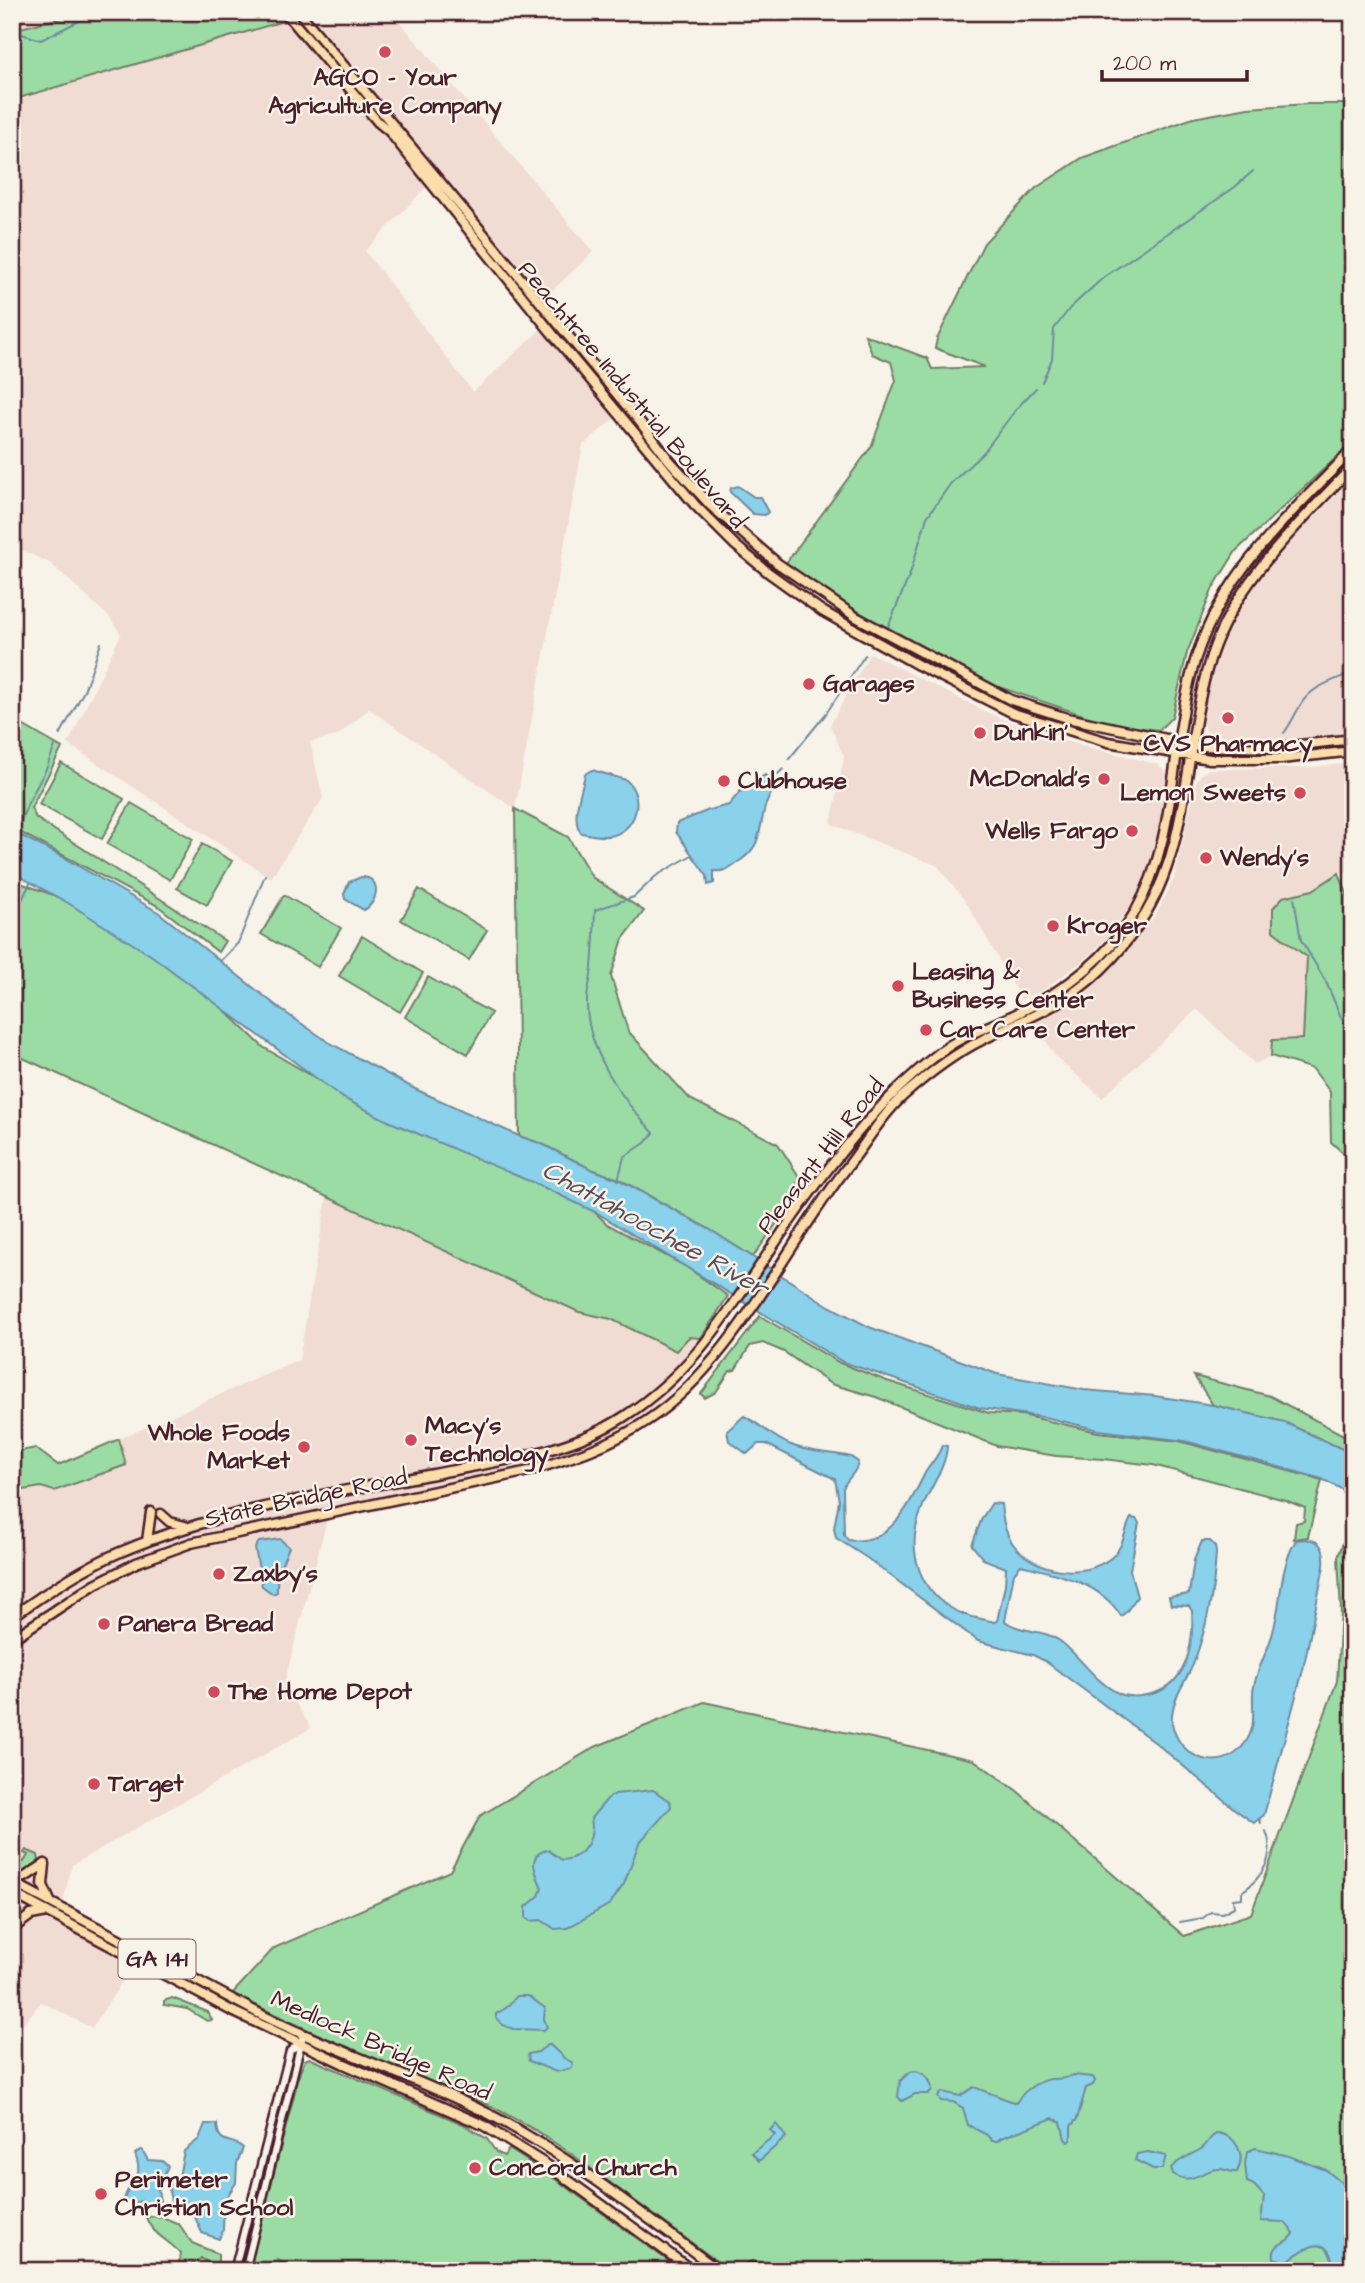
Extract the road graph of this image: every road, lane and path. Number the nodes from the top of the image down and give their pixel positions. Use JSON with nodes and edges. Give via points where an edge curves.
{"nodes":[{"id":1,"x":285,"y":12,"type":"edge"},
{"id":2,"x":299,"y":12,"type":"edge"},
{"id":3,"x":1353,"y":449,"type":"edge"},
{"id":4,"x":1353,"y":466,"type":"edge"},
{"id":5,"x":1353,"y":739,"type":"edge"},
{"id":6,"x":1178,"y":741,"type":"junction"},
{"id":7,"x":1192,"y":745,"type":"junction"},
{"id":8,"x":1353,"y":751,"type":"edge"},
{"id":9,"x":1176,"y":755,"type":"junction"},
{"id":10,"x":1190,"y":757,"type":"junction"},
{"id":11,"x":952,"y":1044,"type":"junction"},
{"id":12,"x":902,"y":1097,"type":"junction"},
{"id":13,"x":734,"y":1306,"type":"joint"},
{"id":14,"x":743,"y":1318,"type":"joint"},
{"id":15,"x":151,"y":1512,"type":"dead end"},
{"id":16,"x":161,"y":1514,"type":"dead end"},
{"id":17,"x":191,"y":1527,"type":"junction"},
{"id":18,"x":147,"y":1541,"type":"junction"},
{"id":19,"x":12,"y":1617,"type":"edge"},
{"id":20,"x":12,"y":1639,"type":"edge"},
{"id":21,"x":12,"y":1881,"type":"edge"},
{"id":22,"x":12,"y":1892,"type":"edge"},
{"id":23,"x":12,"y":1900,"type":"edge"},
{"id":24,"x":50,"y":1908,"type":"junction"},
{"id":25,"x":12,"y":1909,"type":"edge"},
{"id":26,"x":12,"y":1929,"type":"edge"},
{"id":27,"x":301,"y":2039,"type":"junction"},
{"id":28,"x":234,"y":2271,"type":"edge"},
{"id":29,"x":245,"y":2271,"type":"edge"},
{"id":30,"x":693,"y":2271,"type":"edge"},
{"id":31,"x":719,"y":2271,"type":"edge"}],
"edges":[{"from":1,"to":9,"type":"highway","name":"Peachtree Industrial Boulevard","via":[[389,131],[678,486],[735,545],[822,611],[1013,713],[1108,742]]},
{"from":2,"to":6,"type":"highway","name":"Peachtree Industrial Boulevard","via":[[669,460],[711,506],[777,564],[856,617],[1011,700],[1067,718]]},
{"from":3,"to":6,"type":"highway","name":"Pleasant Hill Road","via":[[1254,553],[1220,601],[1191,675]]},
{"from":4,"to":7,"type":"highway","name":"Pleasant Hill Road","via":[[1289,534],[1230,614],[1207,668]]},
{"from":5,"to":7,"type":"highway","name":"Peachtree Industrial Boulevard","via":[[1274,748]]},
{"from":6,"to":7,"type":"highway","name":"Peachtree Industrial Boulevard"},
{"from":6,"to":9,"type":"highway","name":"Pleasant Hill Road"},
{"from":7,"to":10,"type":"highway","name":"Pleasant Hill Road"},
{"from":8,"to":10,"type":"highway","name":"Peachtree Industrial Boulevard","via":[[1270,759]]},
{"from":9,"to":10,"type":"highway","name":"Peachtree Industrial Boulevard"},
{"from":9,"to":11,"type":"highway","name":"Pleasant Hill Road","via":[[1156,863],[1120,934],[1081,975],[1051,996]]},
{"from":10,"to":12,"type":"highway","name":"Pleasant Hill Road","via":[[1168,867],[1126,942],[1066,998],[981,1040]]},
{"from":11,"to":12,"type":"highway","via":[[905,1088]]},
{"from":11,"to":13,"type":"highway","name":"Pleasant Hill Road","via":[[901,1086],[857,1134],[809,1195]]},
{"from":12,"to":14,"type":"highway","name":"Pleasant Hill Road","via":[[837,1180]]},
{"from":13,"to":17,"type":"highway","name":"State Bridge Road","via":[[698,1353],[663,1388],[622,1418],[572,1442]]},
{"from":14,"to":20,"type":"highway","name":"State Bridge Road","via":[[700,1377],[649,1420],[612,1441],[529,1471],[198,1541],[136,1563],[95,1584]]},
{"from":15,"to":18,"type":"highway"},
{"from":16,"to":17,"type":"highway","via":[[175,1524]]},
{"from":17,"to":18,"type":"highway","name":"State Bridge Road"},
{"from":18,"to":19,"type":"highway","name":"State Bridge Road","via":[[81,1571]]},
{"from":21,"to":24,"type":"highway","name":"Medlock Bridge Road","number":"GA 141"},
{"from":21,"to":24,"type":"highway","via":[[46,1864],[43,1885]]},
{"from":22,"to":24,"type":"highway","name":"Medlock Bridge Road","number":"GA 141"},
{"from":23,"to":25,"type":"highway"},
{"from":24,"to":26,"type":"highway"},
{"from":24,"to":27,"type":"highway","name":"Medlock Bridge Road","number":"GA 141","via":[[230,2010]]},
{"from":27,"to":28,"type":"main road","via":[[290,2051]]},
{"from":27,"to":29,"type":"main road"},
{"from":27,"to":30,"type":"highway","name":"Medlock Bridge Road","number":"GA 141","via":[[491,2130]]},
{"from":27,"to":31,"type":"highway","name":"Medlock Bridge Road","number":"GA 141","via":[[451,2096],[505,2123],[575,2166]]}]}
